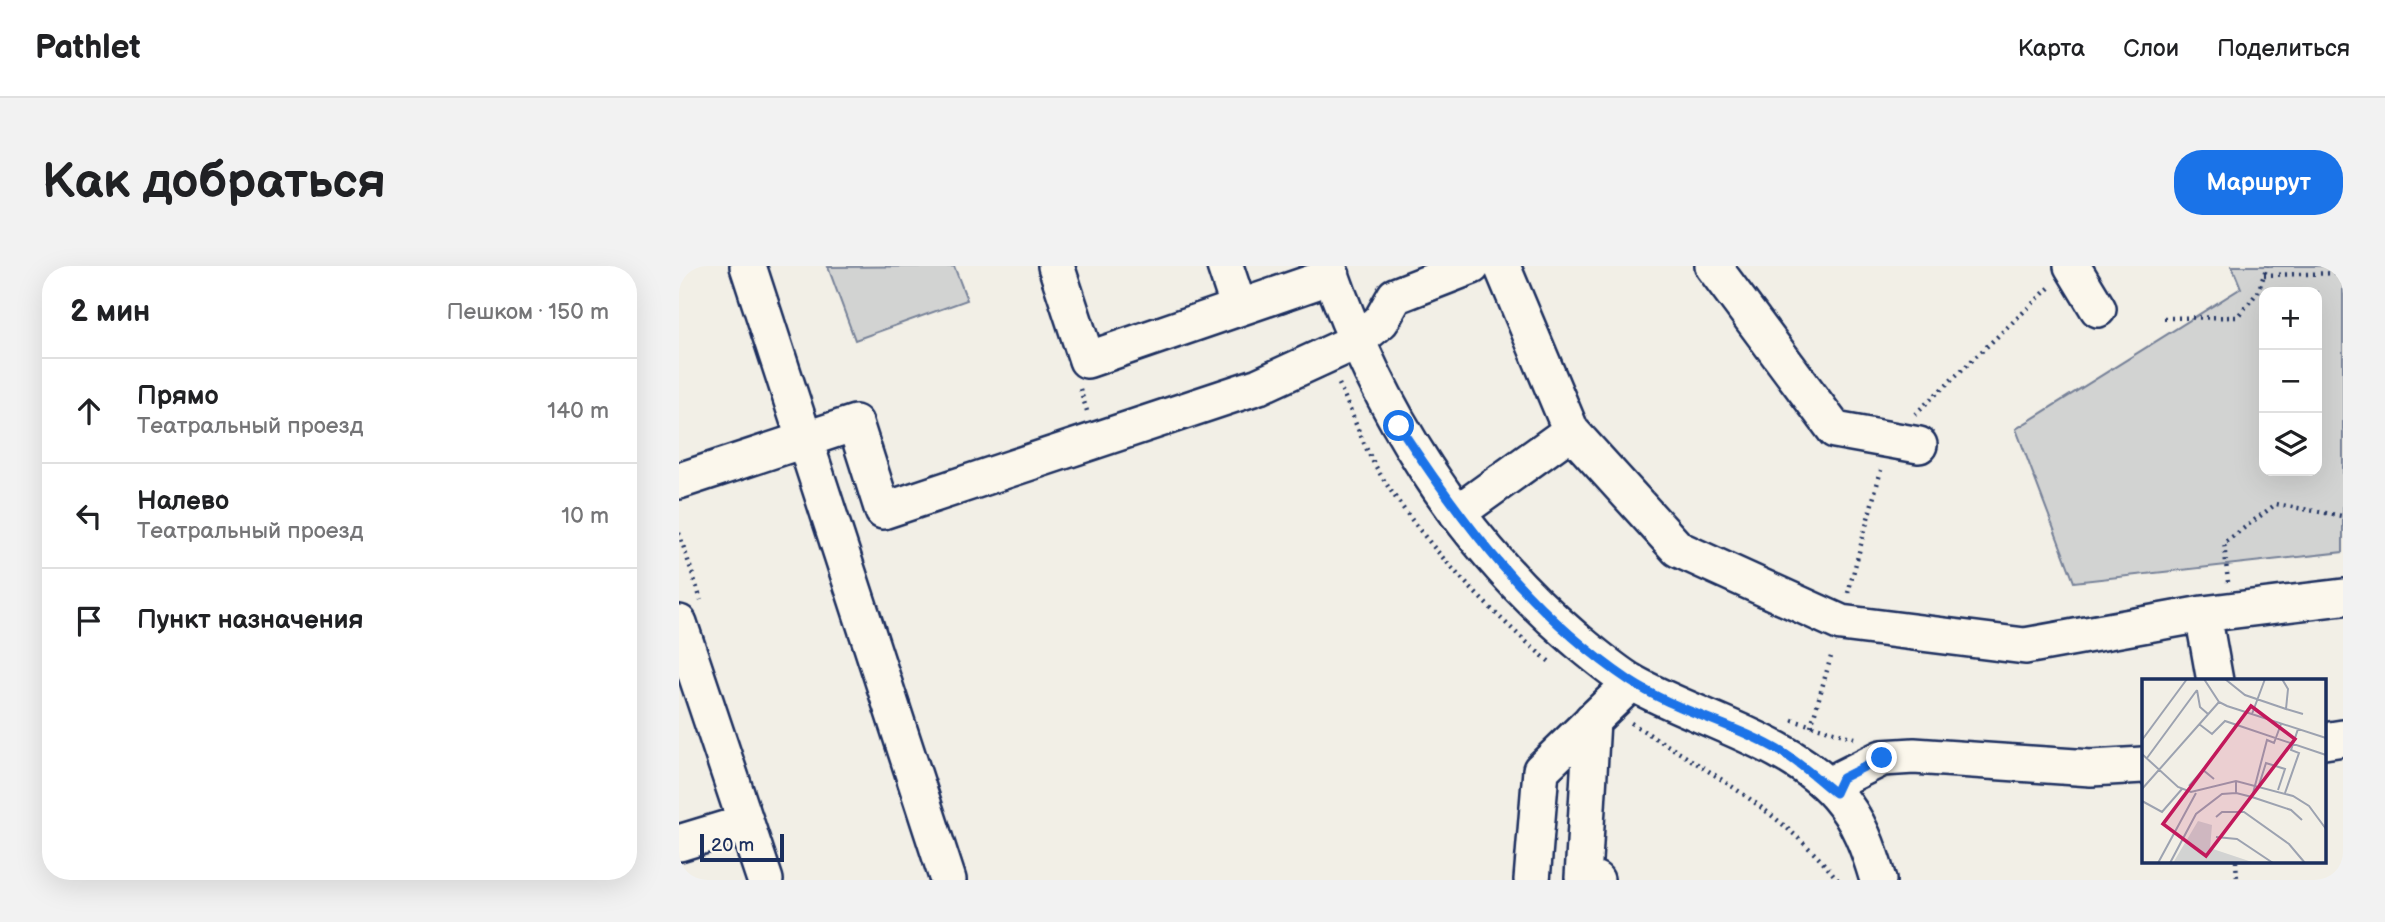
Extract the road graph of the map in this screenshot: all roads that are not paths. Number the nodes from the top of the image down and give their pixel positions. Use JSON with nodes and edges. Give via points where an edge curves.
{"nodes":[{"id":1,"x":748,"y":266,"type":"edge"},
{"id":2,"x":1056,"y":266,"type":"edge"},
{"id":3,"x":1225,"y":266,"type":"edge"},
{"id":4,"x":1472,"y":266,"type":"edge"},
{"id":5,"x":1502,"y":266,"type":"edge"},
{"id":6,"x":1713,"y":266,"type":"edge"},
{"id":7,"x":2072,"y":266,"type":"edge"},
{"id":8,"x":1330,"y":271,"type":"edge"},
{"id":9,"x":1239,"y":308,"type":"junction"},
{"id":10,"x":2098,"y":309,"type":"dead end"},
{"id":11,"x":1357,"y":341,"type":"junction"},
{"id":12,"x":1571,"y":431,"type":"junction"},
{"id":13,"x":803,"y":440,"type":"junction"},
{"id":14,"x":1919,"y":445,"type":"dead end"},
{"id":15,"x":679,"y":481,"type":"edge"},
{"id":16,"x":1457,"y":513,"type":"junction"},
{"id":17,"x":2343,"y":597,"type":"edge"},
{"id":18,"x":2217,"y":612,"type":"junction"},
{"id":19,"x":679,"y":623,"type":"edge"},
{"id":20,"x":2215,"y":679,"type":"edge"},
{"id":21,"x":1632,"y":682,"type":"junction"},
{"id":22,"x":1592,"y":720,"type":"junction"},
{"id":23,"x":2343,"y":738,"type":"edge"},
{"id":24,"x":2325,"y":741,"type":"edge"},
{"id":25,"x":2142,"y":765,"type":"edge"},
{"id":26,"x":1835,"y":793,"type":"junction"},
{"id":27,"x":745,"y":823,"type":"junction"},
{"id":28,"x":679,"y":843,"type":"edge"},
{"id":29,"x":765,"y":880,"type":"edge"},
{"id":30,"x":948,"y":880,"type":"edge"},
{"id":31,"x":1532,"y":880,"type":"edge"},
{"id":32,"x":1597,"y":880,"type":"edge"},
{"id":33,"x":1878,"y":880,"type":"edge"}],
"edges":[{"from":1,"to":13,"type":"street"},
{"from":2,"to":9,"type":"street","via":[[1087,360]]},
{"from":3,"to":9,"type":"street"},
{"from":4,"to":11,"type":"street","via":[[1395,296],[1381,321]]},
{"from":5,"to":12,"type":"street"},
{"from":6,"to":14,"type":"street","via":[[1835,430]]},
{"from":7,"to":10,"type":"street"},
{"from":8,"to":9,"type":"street"},
{"from":8,"to":11,"type":"street"},
{"from":11,"to":13,"type":"street","via":[[1259,386],[883,512],[855,423]]},
{"from":11,"to":16,"type":"street","via":[[1399,426]]},
{"from":12,"to":16,"type":"street"},
{"from":12,"to":18,"type":"street","via":[[1678,549],[1841,623],[2025,646]]},
{"from":13,"to":15,"type":"street"},
{"from":13,"to":30,"type":"street"},
{"from":16,"to":21,"type":"street","via":[[1503,569],[1574,638]]},
{"from":17,"to":18,"type":"street"},
{"from":18,"to":20,"type":"street"},
{"from":19,"to":27,"type":"street"},
{"from":21,"to":22,"type":"street"},
{"from":21,"to":26,"type":"street","via":[[1784,754]]},
{"from":22,"to":31,"type":"street","via":[[1541,769]]},
{"from":22,"to":32,"type":"street","via":[[1583,878]]},
{"from":23,"to":24,"type":"street"},
{"from":25,"to":26,"type":"street","via":[[2091,768],[1914,756],[1882,758],[1842,778]]},
{"from":26,"to":33,"type":"street","via":[[1869,847]]},
{"from":27,"to":28,"type":"street"},
{"from":27,"to":29,"type":"street"}]}
